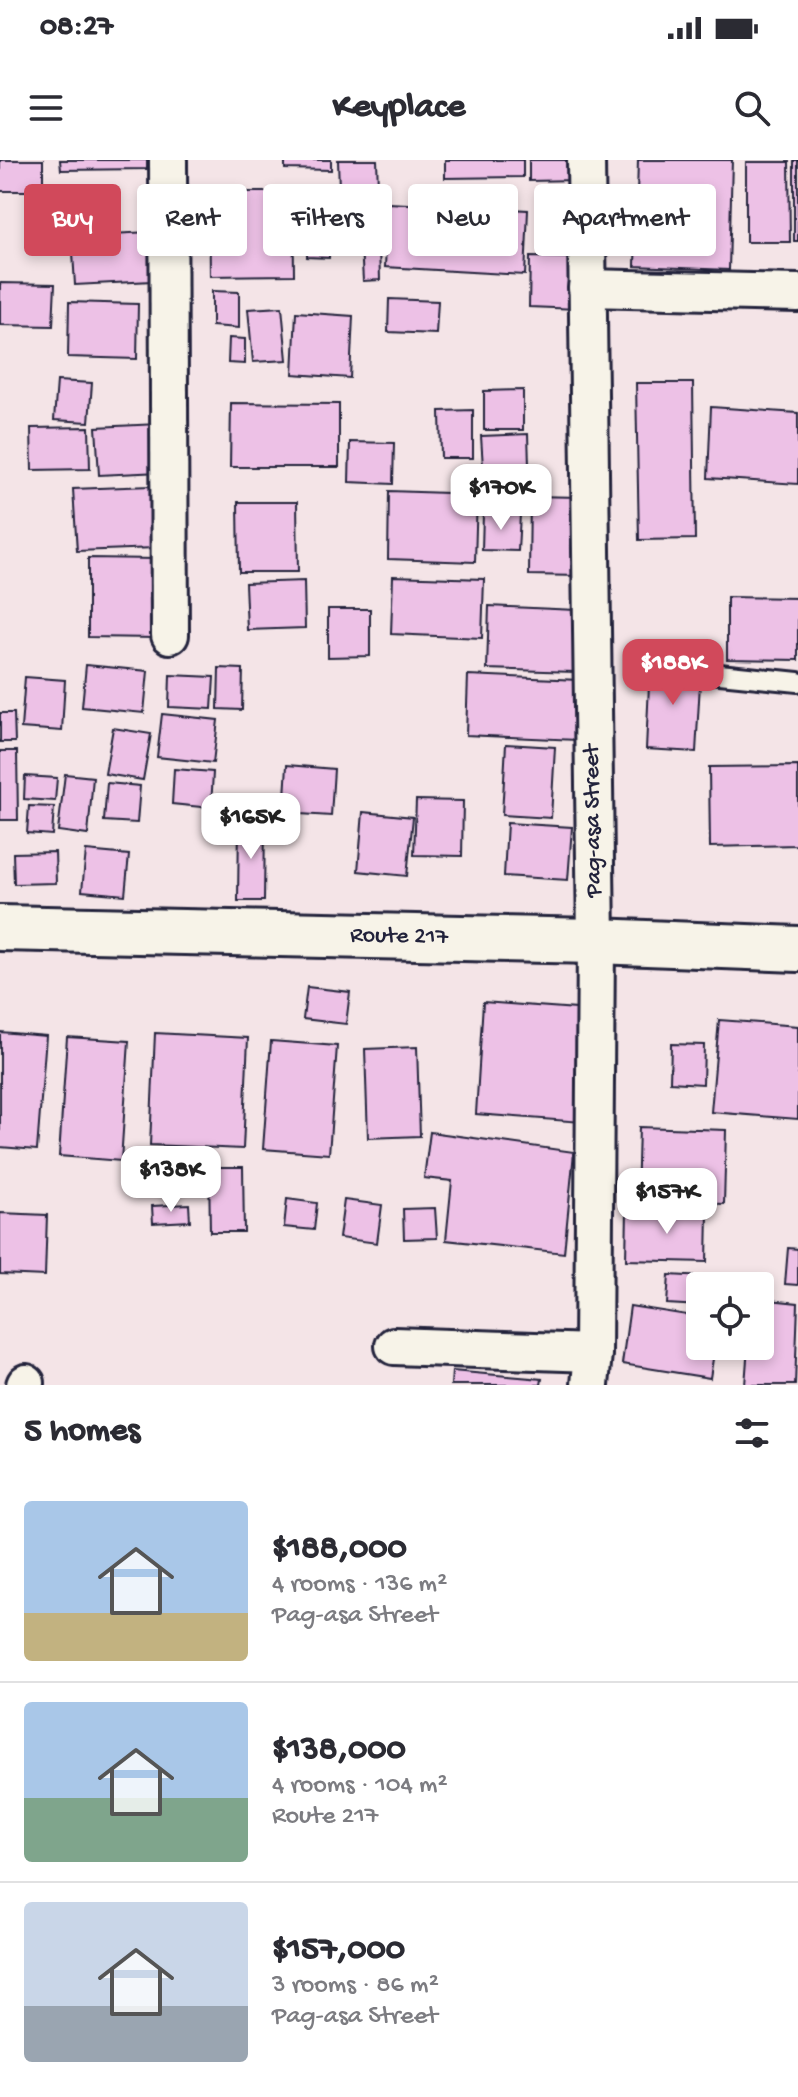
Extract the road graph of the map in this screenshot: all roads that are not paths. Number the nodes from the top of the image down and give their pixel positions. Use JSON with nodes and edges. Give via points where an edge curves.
{"nodes":[{"id":1,"x":168,"y":160,"type":"edge"},
{"id":2,"x":586,"y":160,"type":"edge"},
{"id":3,"x":587,"y":288,"type":"junction"},
{"id":4,"x":798,"y":293,"type":"edge"},
{"id":5,"x":170,"y":635,"type":"dead end"},
{"id":6,"x":710,"y":673,"type":"dead end"},
{"id":7,"x":798,"y":682,"type":"edge"},
{"id":8,"x":0,"y":928,"type":"edge"},
{"id":9,"x":596,"y":941,"type":"junction"},
{"id":10,"x":798,"y":949,"type":"edge"},
{"id":11,"x":394,"y":1346,"type":"dead end"},
{"id":12,"x":592,"y":1369,"type":"edge"}],
"edges":[{"from":1,"to":5,"type":"street"},
{"from":2,"to":3,"type":"street","name":"Pag-asa Street"},
{"from":3,"to":4,"type":"street"},
{"from":3,"to":9,"type":"street","name":"Pag-asa Street"},
{"from":6,"to":7,"type":"lane"},
{"from":8,"to":9,"type":"main road","name":"Route 217"},
{"from":9,"to":10,"type":"main road","name":"Route 217"},
{"from":9,"to":12,"type":"street","name":"Pag-asa Street"},
{"from":11,"to":12,"type":"street"}]}
